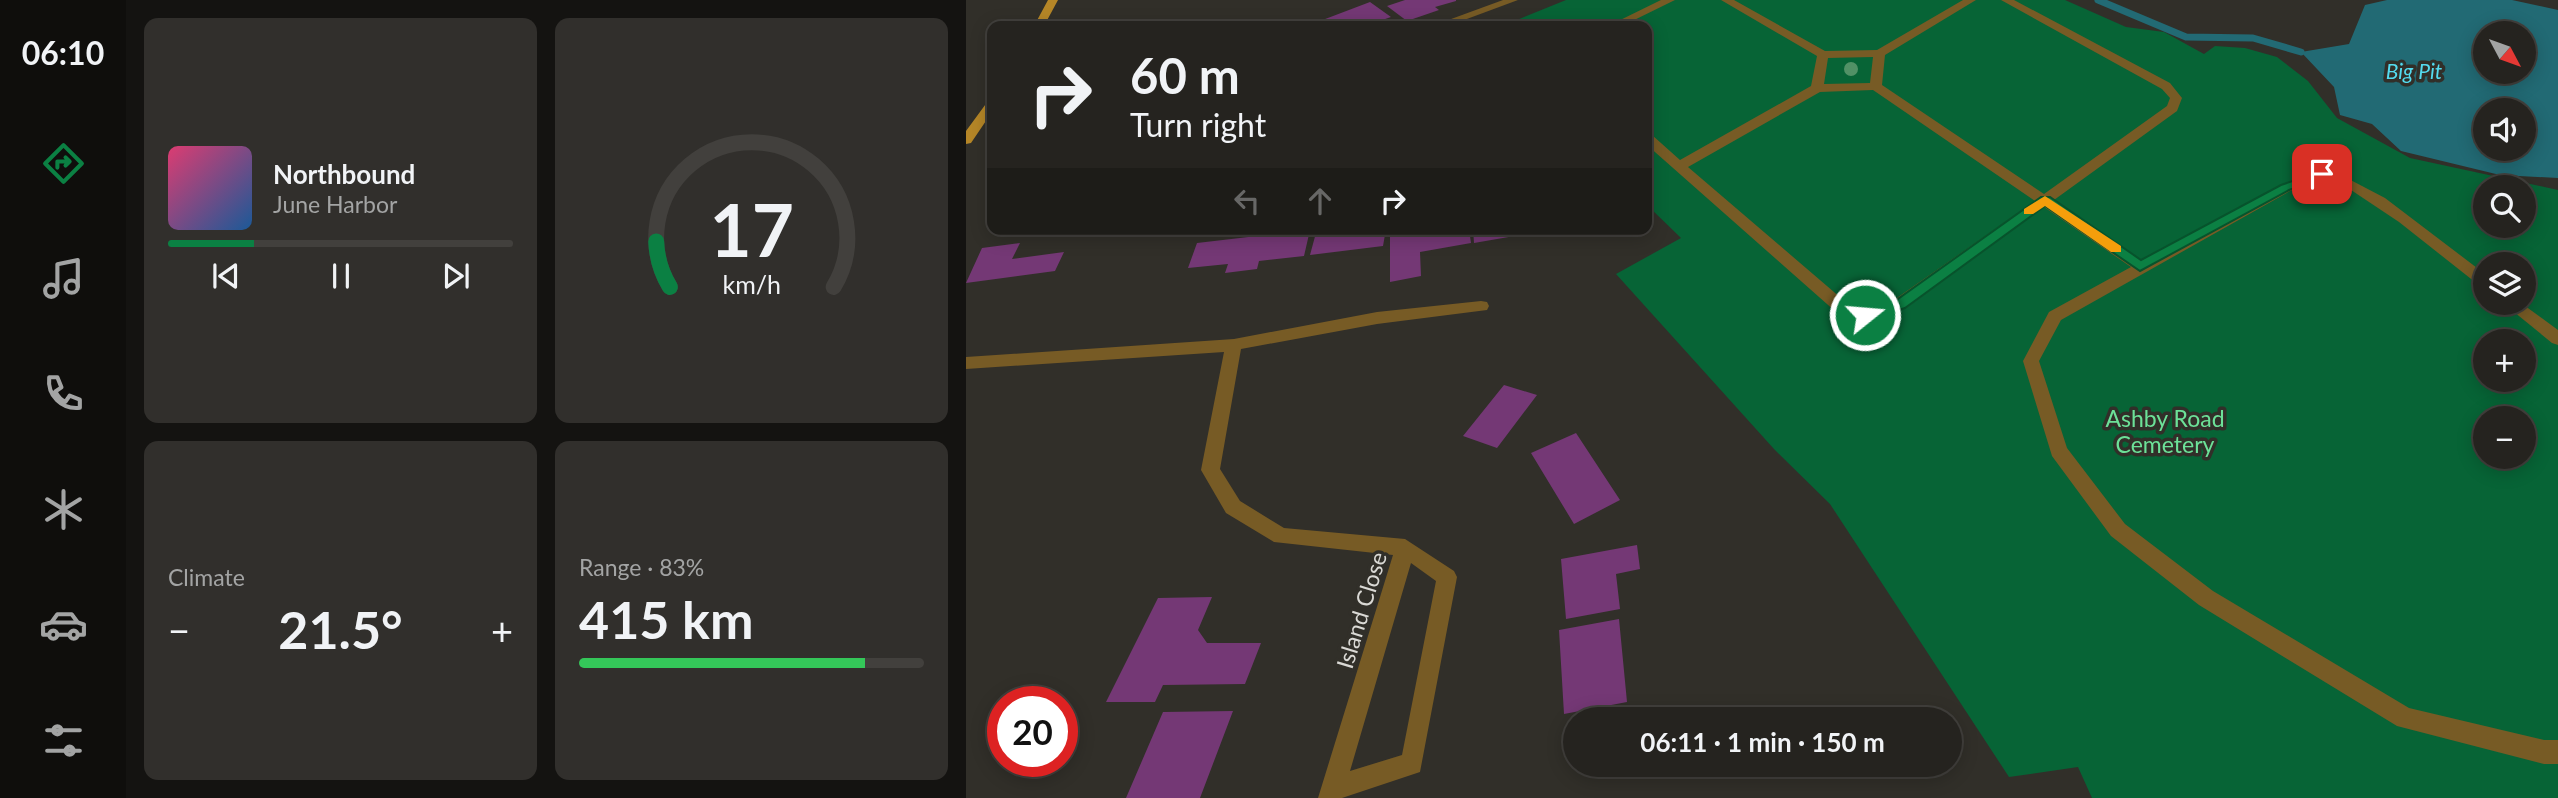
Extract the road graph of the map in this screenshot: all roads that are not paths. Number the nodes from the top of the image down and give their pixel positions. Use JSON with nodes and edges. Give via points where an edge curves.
{"nodes":[{"id":1,"x":1053,"y":0,"type":"edge"},
{"id":2,"x":1513,"y":0,"type":"edge"},
{"id":3,"x":1670,"y":0,"type":"edge"},
{"id":4,"x":1726,"y":0,"type":"edge"},
{"id":5,"x":1971,"y":0,"type":"edge"},
{"id":6,"x":2006,"y":0,"type":"edge"},
{"id":7,"x":1042,"y":21,"type":"edge"},
{"id":8,"x":1452,"y":21,"type":"edge"},
{"id":9,"x":1625,"y":21,"type":"edge"},
{"id":10,"x":1879,"y":52,"type":"junction"},
{"id":11,"x":1823,"y":55,"type":"junction"},
{"id":12,"x":1876,"y":86,"type":"junction"},
{"id":13,"x":1817,"y":88,"type":"junction"},
{"id":14,"x":987,"y":111,"type":"edge"},
{"id":15,"x":966,"y":140,"type":"edge"},
{"id":16,"x":1652,"y":142,"type":"edge"},
{"id":17,"x":1681,"y":165,"type":"junction"},
{"id":18,"x":2045,"y":200,"type":"junction"},
{"id":19,"x":2140,"y":266,"type":"junction"},
{"id":20,"x":2473,"y":273,"type":"edge"},
{"id":21,"x":1481,"y":306,"type":"dead end"},
{"id":22,"x":2527,"y":315,"type":"edge"},
{"id":23,"x":2558,"y":339,"type":"edge"},
{"id":24,"x":1234,"y":345,"type":"junction"},
{"id":25,"x":966,"y":363,"type":"edge"},
{"id":26,"x":1405,"y":548,"type":"junction"},
{"id":27,"x":2558,"y":752,"type":"edge"},
{"id":28,"x":1331,"y":793,"type":"edge"}],
"edges":[{"from":1,"to":7,"type":"main road"},
{"from":2,"to":8,"type":"street"},
{"from":3,"to":9,"type":"street"},
{"from":4,"to":11,"type":"street"},
{"from":5,"to":10,"type":"street"},
{"from":6,"to":18,"type":"street","via":[[2166,86],[2176,98],[2173,108]]},
{"from":10,"to":11,"type":"street"},
{"from":10,"to":12,"type":"street"},
{"from":11,"to":13,"type":"street"},
{"from":12,"to":13,"type":"street"},
{"from":12,"to":18,"type":"street"},
{"from":13,"to":17,"type":"street"},
{"from":14,"to":15,"type":"main road"},
{"from":16,"to":17,"type":"street"},
{"from":17,"to":18,"type":"street","via":[[1842,308],[1865,315],[1900,304]]},
{"from":18,"to":19,"type":"street"},
{"from":19,"to":20,"type":"street","via":[[2285,188],[2322,174],[2374,197]]},
{"from":19,"to":27,"type":"street","via":[[2055,316],[2031,361],[2059,451],[2118,530],[2206,598],[2405,718]]},
{"from":21,"to":24,"type":"street","via":[[1377,318]]},
{"from":22,"to":23,"type":"street"},
{"from":24,"to":25,"type":"street"},
{"from":24,"to":26,"type":"street","name":"Island Close","via":[[1210,470],[1233,507],[1281,536]]},
{"from":26,"to":28,"type":"street","name":"Island Close"},
{"from":26,"to":28,"type":"street","via":[[1447,577],[1412,764]]}]}
